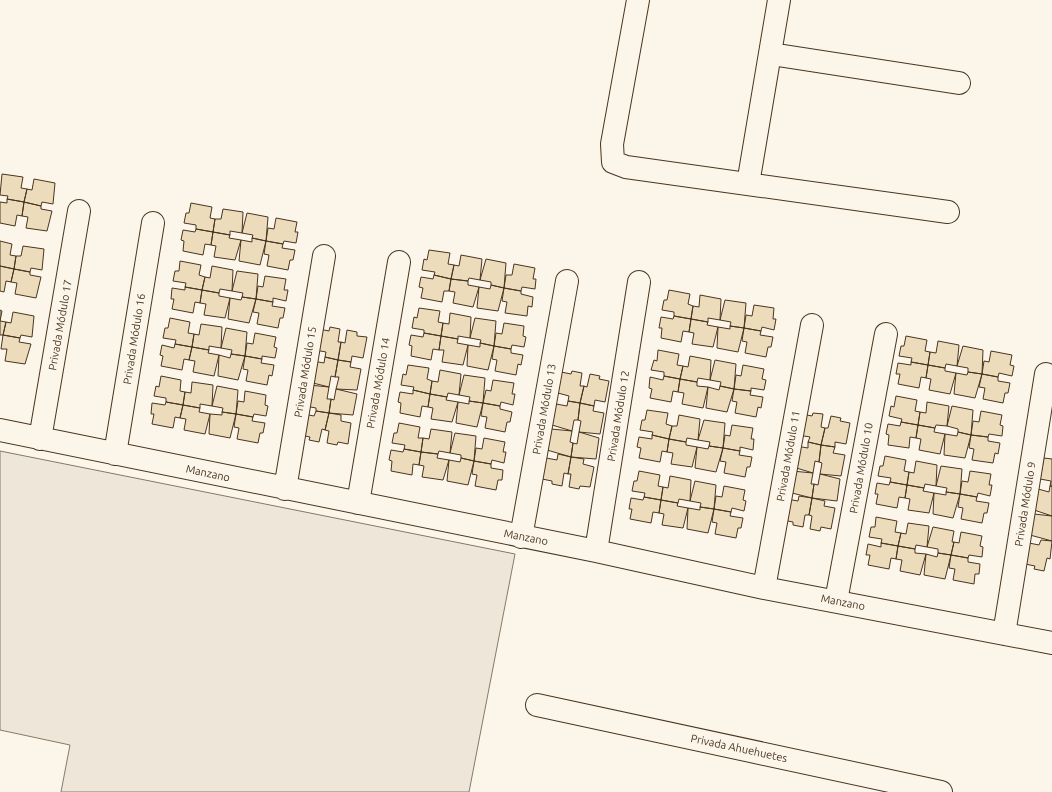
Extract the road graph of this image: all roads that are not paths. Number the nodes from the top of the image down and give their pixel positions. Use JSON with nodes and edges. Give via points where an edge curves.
{"nodes":[{"id":1,"x":638,"y":0,"type":"edge"},
{"id":2,"x":779,"y":0,"type":"edge"},
{"id":3,"x":771,"y":54,"type":"junction"},
{"id":4,"x":959,"y":83,"type":"dead end"},
{"id":5,"x":748,"y":184,"type":"junction"},
{"id":6,"x":79,"y":211,"type":"dead end"},
{"id":7,"x":948,"y":212,"type":"dead end"},
{"id":8,"x":153,"y":223,"type":"dead end"},
{"id":9,"x":324,"y":256,"type":"dead end"},
{"id":10,"x":399,"y":262,"type":"dead end"},
{"id":11,"x":567,"y":281,"type":"dead end"},
{"id":12,"x":639,"y":282,"type":"dead end"},
{"id":13,"x":812,"y":325,"type":"dead end"},
{"id":14,"x":886,"y":334,"type":"dead end"},
{"id":15,"x":1046,"y":374,"type":"dead end"},
{"id":16,"x":0,"y":430,"type":"edge"},
{"id":17,"x":40,"y":439,"type":"junction"},
{"id":18,"x":115,"y":454,"type":"junction"},
{"id":19,"x":285,"y":489,"type":"junction"},
{"id":20,"x":358,"y":503,"type":"junction"},
{"id":21,"x":521,"y":537,"type":"junction"},
{"id":22,"x":596,"y":551,"type":"junction"},
{"id":23,"x":764,"y":588,"type":"junction"},
{"id":24,"x":836,"y":601,"type":"junction"},
{"id":25,"x":1004,"y":634,"type":"junction"},
{"id":26,"x":1052,"y":643,"type":"edge"},
{"id":27,"x":537,"y":705,"type":"dead end"},
{"id":28,"x":941,"y":792,"type":"edge"}],
"edges":[{"from":1,"to":5,"type":"street","via":[[612,144],[613,162],[626,167]]},
{"from":2,"to":3,"type":"street"},
{"from":3,"to":4,"type":"street"},
{"from":3,"to":5,"type":"street"},
{"from":5,"to":7,"type":"street"},
{"from":6,"to":17,"type":"street","name":"Privada Módulo 17"},
{"from":8,"to":18,"type":"street","name":"Privada Módulo 16"},
{"from":9,"to":19,"type":"street","name":"Privada Módulo 15"},
{"from":10,"to":20,"type":"street","name":"Privada Módulo 14"},
{"from":11,"to":21,"type":"street","name":"Privada Módulo 13"},
{"from":12,"to":22,"type":"street","name":"Privada Módulo 12"},
{"from":13,"to":23,"type":"street","name":"Privada Módulo 11"},
{"from":14,"to":24,"type":"street","name":"Privada Módulo 10"},
{"from":15,"to":25,"type":"street","name":"Privada Módulo 9"},
{"from":16,"to":17,"type":"street","name":"Manzano"},
{"from":17,"to":18,"type":"street","name":"Manzano"},
{"from":18,"to":19,"type":"street","name":"Manzano"},
{"from":19,"to":20,"type":"street","name":"Manzano"},
{"from":20,"to":21,"type":"street","name":"Manzano"},
{"from":21,"to":22,"type":"street","name":"Manzano"},
{"from":22,"to":23,"type":"street","name":"Manzano"},
{"from":23,"to":24,"type":"street","name":"Manzano"},
{"from":24,"to":25,"type":"street","name":"Manzano"},
{"from":25,"to":26,"type":"street","name":"Manzano"},
{"from":27,"to":28,"type":"street","name":"Privada Ahuehuetes"}]}
